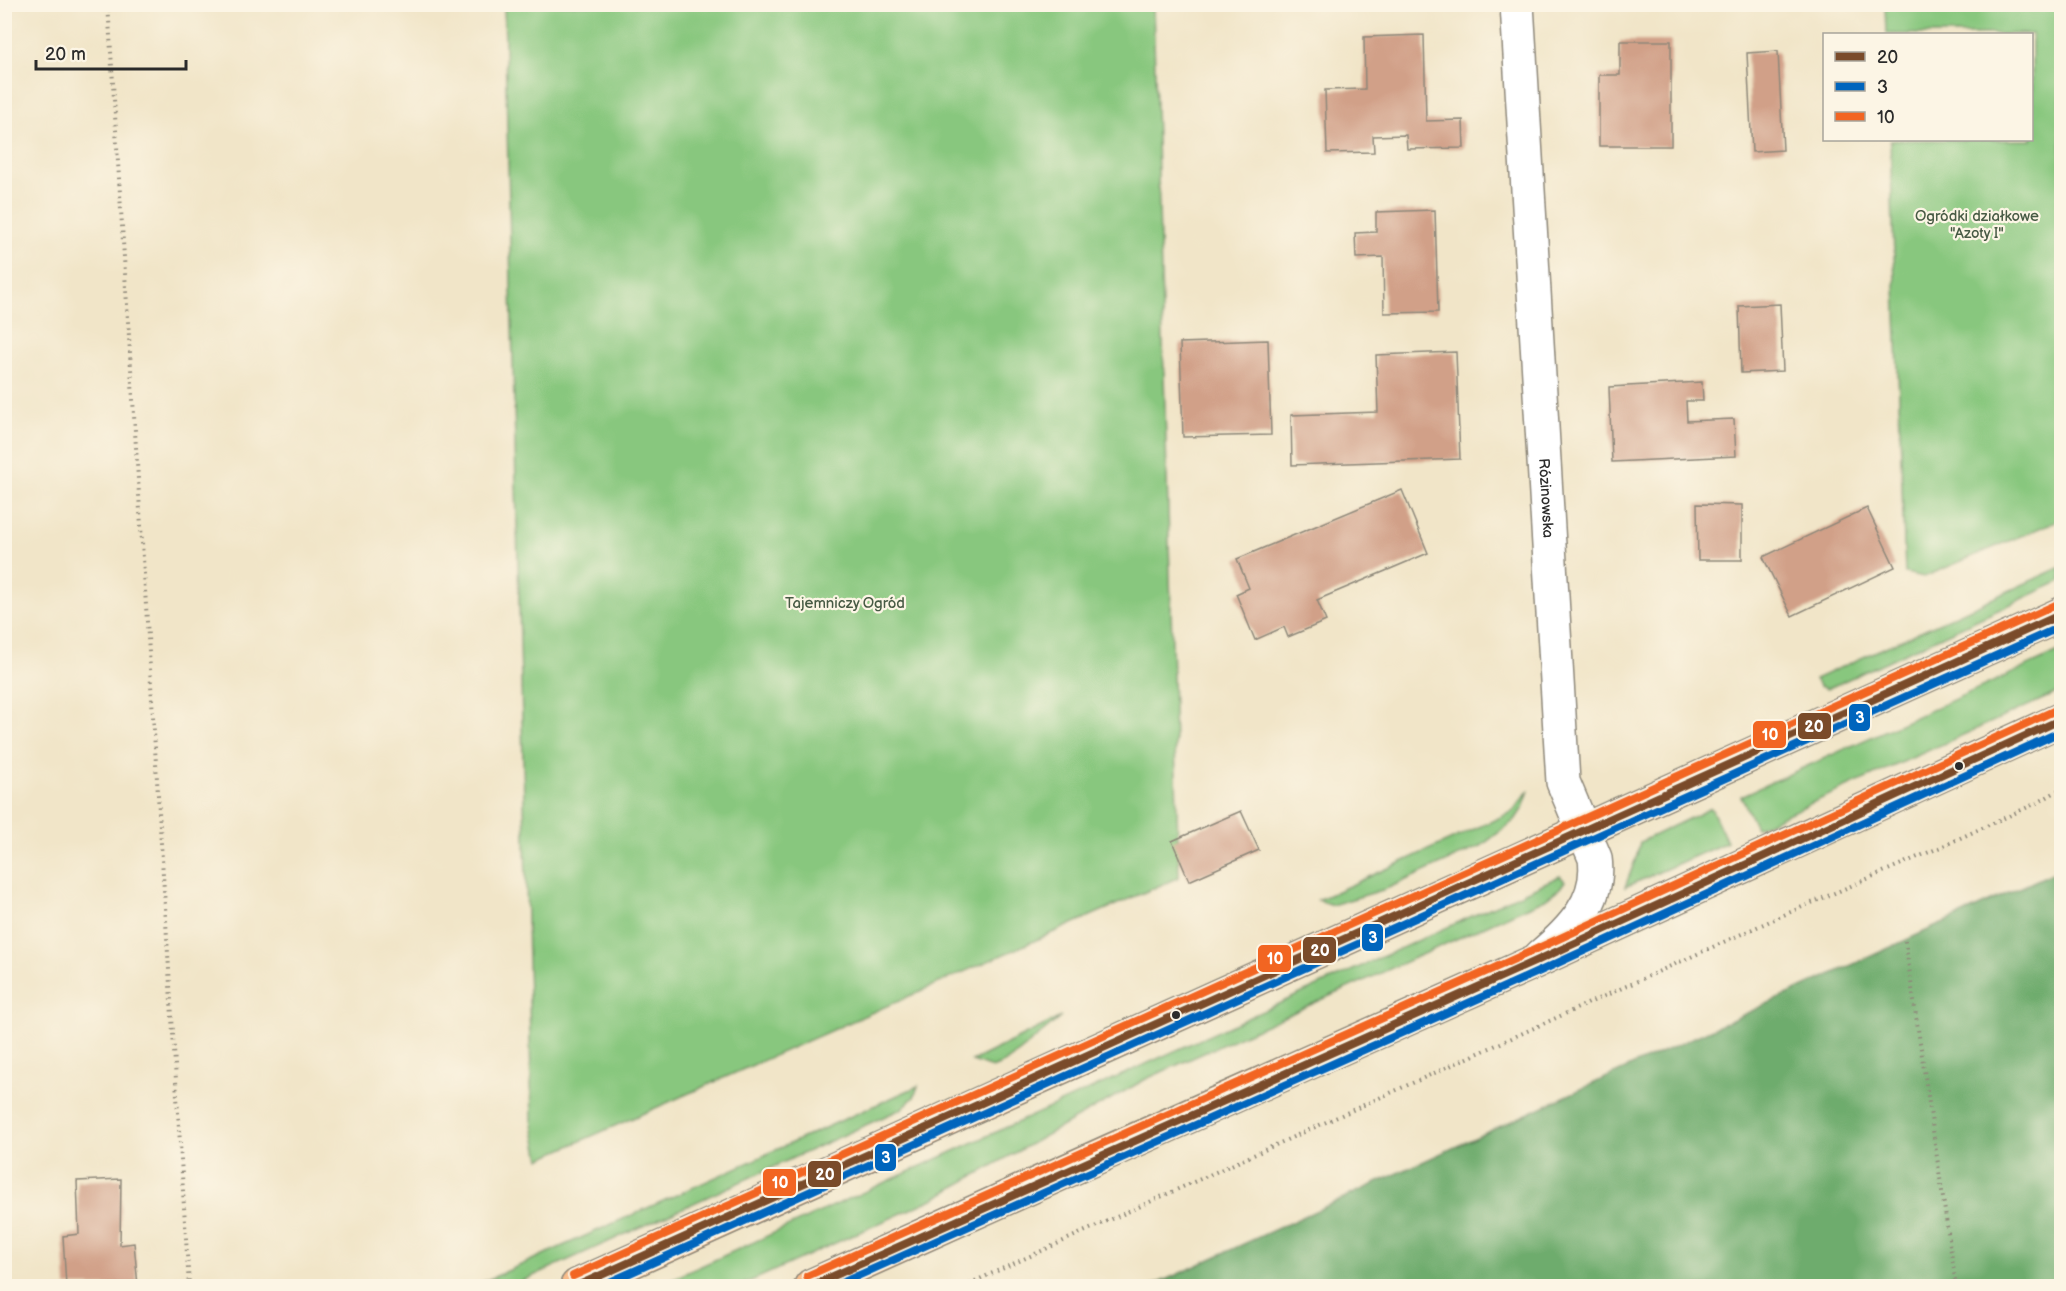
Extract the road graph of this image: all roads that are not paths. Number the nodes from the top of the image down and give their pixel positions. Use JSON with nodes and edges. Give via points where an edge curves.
{"nodes":[{"id":1,"x":1517,"y":4,"type":"edge"},
{"id":2,"x":2061,"y":614,"type":"edge"},
{"id":3,"x":2061,"y":719,"type":"edge"},
{"id":4,"x":1582,"y":831,"type":"junction"},
{"id":5,"x":1534,"y":962,"type":"junction"},
{"id":6,"x":577,"y":1287,"type":"edge"},
{"id":7,"x":812,"y":1287,"type":"edge"}],
"edges":[{"from":1,"to":4,"type":"street","name":"Rózinowska","via":[[1563,782]]},
{"from":2,"to":4,"type":"main road"},
{"from":3,"to":5,"type":"main road"},
{"from":4,"to":5,"type":"street","name":"Rózinowska","via":[[1597,872],[1591,894],[1580,918]]},
{"from":4,"to":6,"type":"main road"},
{"from":5,"to":7,"type":"main road"}]}
